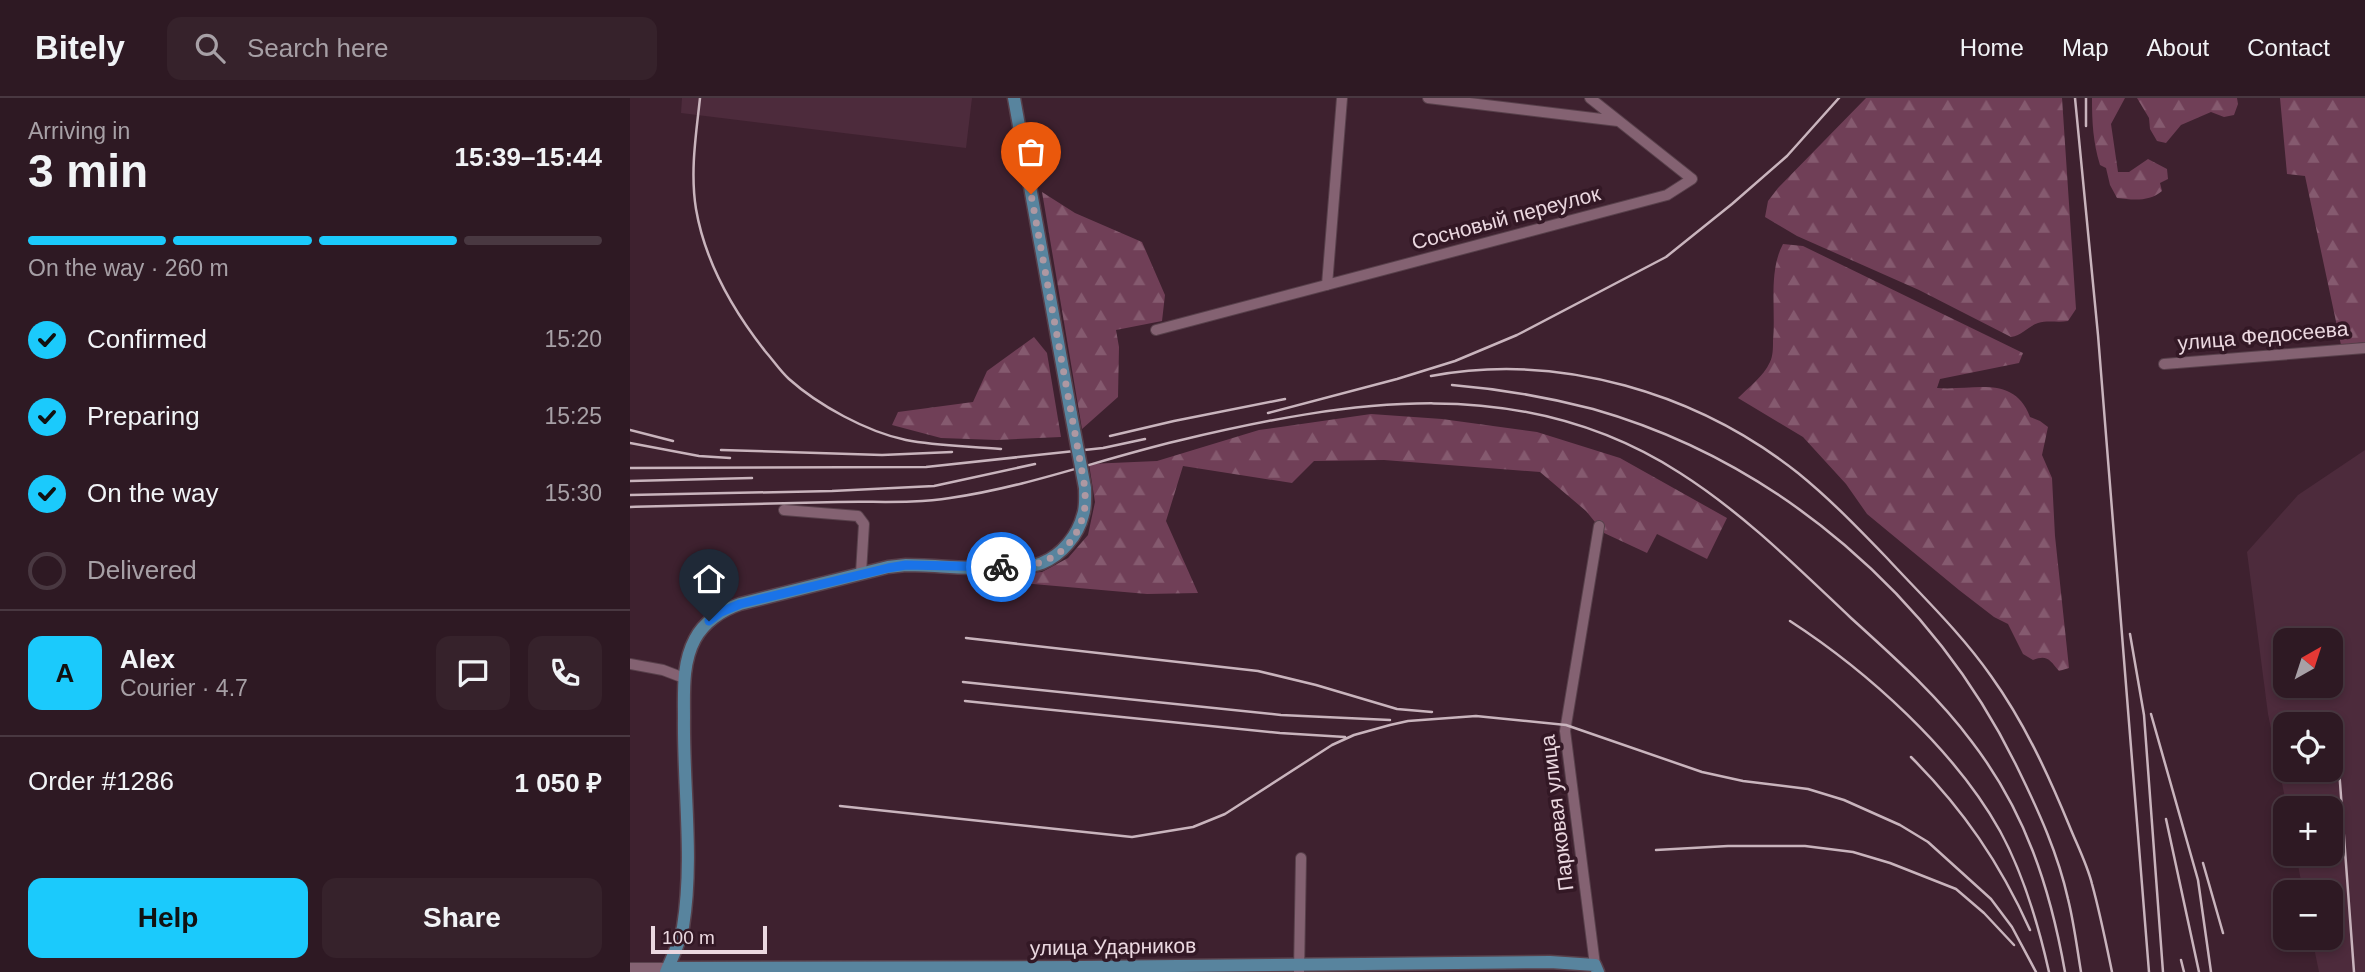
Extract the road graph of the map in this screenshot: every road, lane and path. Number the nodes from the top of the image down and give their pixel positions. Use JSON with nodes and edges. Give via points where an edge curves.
{"nodes":[{"id":1,"x":1014,"y":98,"type":"edge"},
{"id":2,"x":1342,"y":98,"type":"edge"},
{"id":3,"x":1428,"y":98,"type":"edge"},
{"id":4,"x":1590,"y":98,"type":"edge"},
{"id":5,"x":1619,"y":121,"type":"junction"},
{"id":6,"x":1327,"y":285,"type":"junction"},
{"id":7,"x":1156,"y":330,"type":"dead end"},
{"id":8,"x":2365,"y":348,"type":"edge"},
{"id":9,"x":2164,"y":364,"type":"dead end"},
{"id":10,"x":784,"y":510,"type":"dead end"},
{"id":11,"x":1599,"y":526,"type":"dead end"},
{"id":12,"x":861,"y":573,"type":"junction"},
{"id":13,"x":630,"y":664,"type":"edge"},
{"id":14,"x":684,"y":678,"type":"junction"},
{"id":15,"x":1301,"y":858,"type":"dead end"},
{"id":16,"x":1518,"y":967,"type":"edge"},
{"id":17,"x":630,"y":968,"type":"edge"},
{"id":18,"x":1298,"y":968,"type":"edge"},
{"id":19,"x":1596,"y":968,"type":"edge"},
{"id":20,"x":667,"y":970,"type":"edge"},
{"id":21,"x":817,"y":970,"type":"edge"},
{"id":22,"x":1082,"y":970,"type":"edge"}],
"edges":[{"from":1,"to":12,"type":"main road","bridge":true,"via":[[1085,488],[1084,514],[1073,538],[1040,564],[1016,568],[906,565]]},
{"from":2,"to":6,"type":"street"},
{"from":3,"to":5,"type":"street"},
{"from":4,"to":5,"type":"street"},
{"from":5,"to":6,"type":"street","name":"Сосновый переулок","via":[[1692,179],[1667,195]]},
{"from":6,"to":7,"type":"street","name":"Сосновый переулок"},
{"from":8,"to":9,"type":"street","name":"улица Федосеева"},
{"from":10,"to":12,"type":"street","via":[[858,516],[864,524]]},
{"from":11,"to":19,"type":"street","name":"Парковая улица","via":[[1565,731]]},
{"from":12,"to":14,"type":"main road","via":[[721,612],[694,640]]},
{"from":13,"to":14,"type":"street"},
{"from":14,"to":20,"type":"main road","via":[[687,889],[682,930]]},
{"from":15,"to":18,"type":"street"},
{"from":16,"to":18,"type":"main road","name":"улица Ударников"},
{"from":16,"to":19,"type":"main road","name":"улица Ударников"},
{"from":17,"to":20,"type":"street","name":"улица Ударников"},
{"from":18,"to":22,"type":"main road","name":"улица Ударников"},
{"from":20,"to":21,"type":"main road","name":"улица Ударников"},
{"from":21,"to":22,"type":"main road","name":"улица Ударников"}]}
